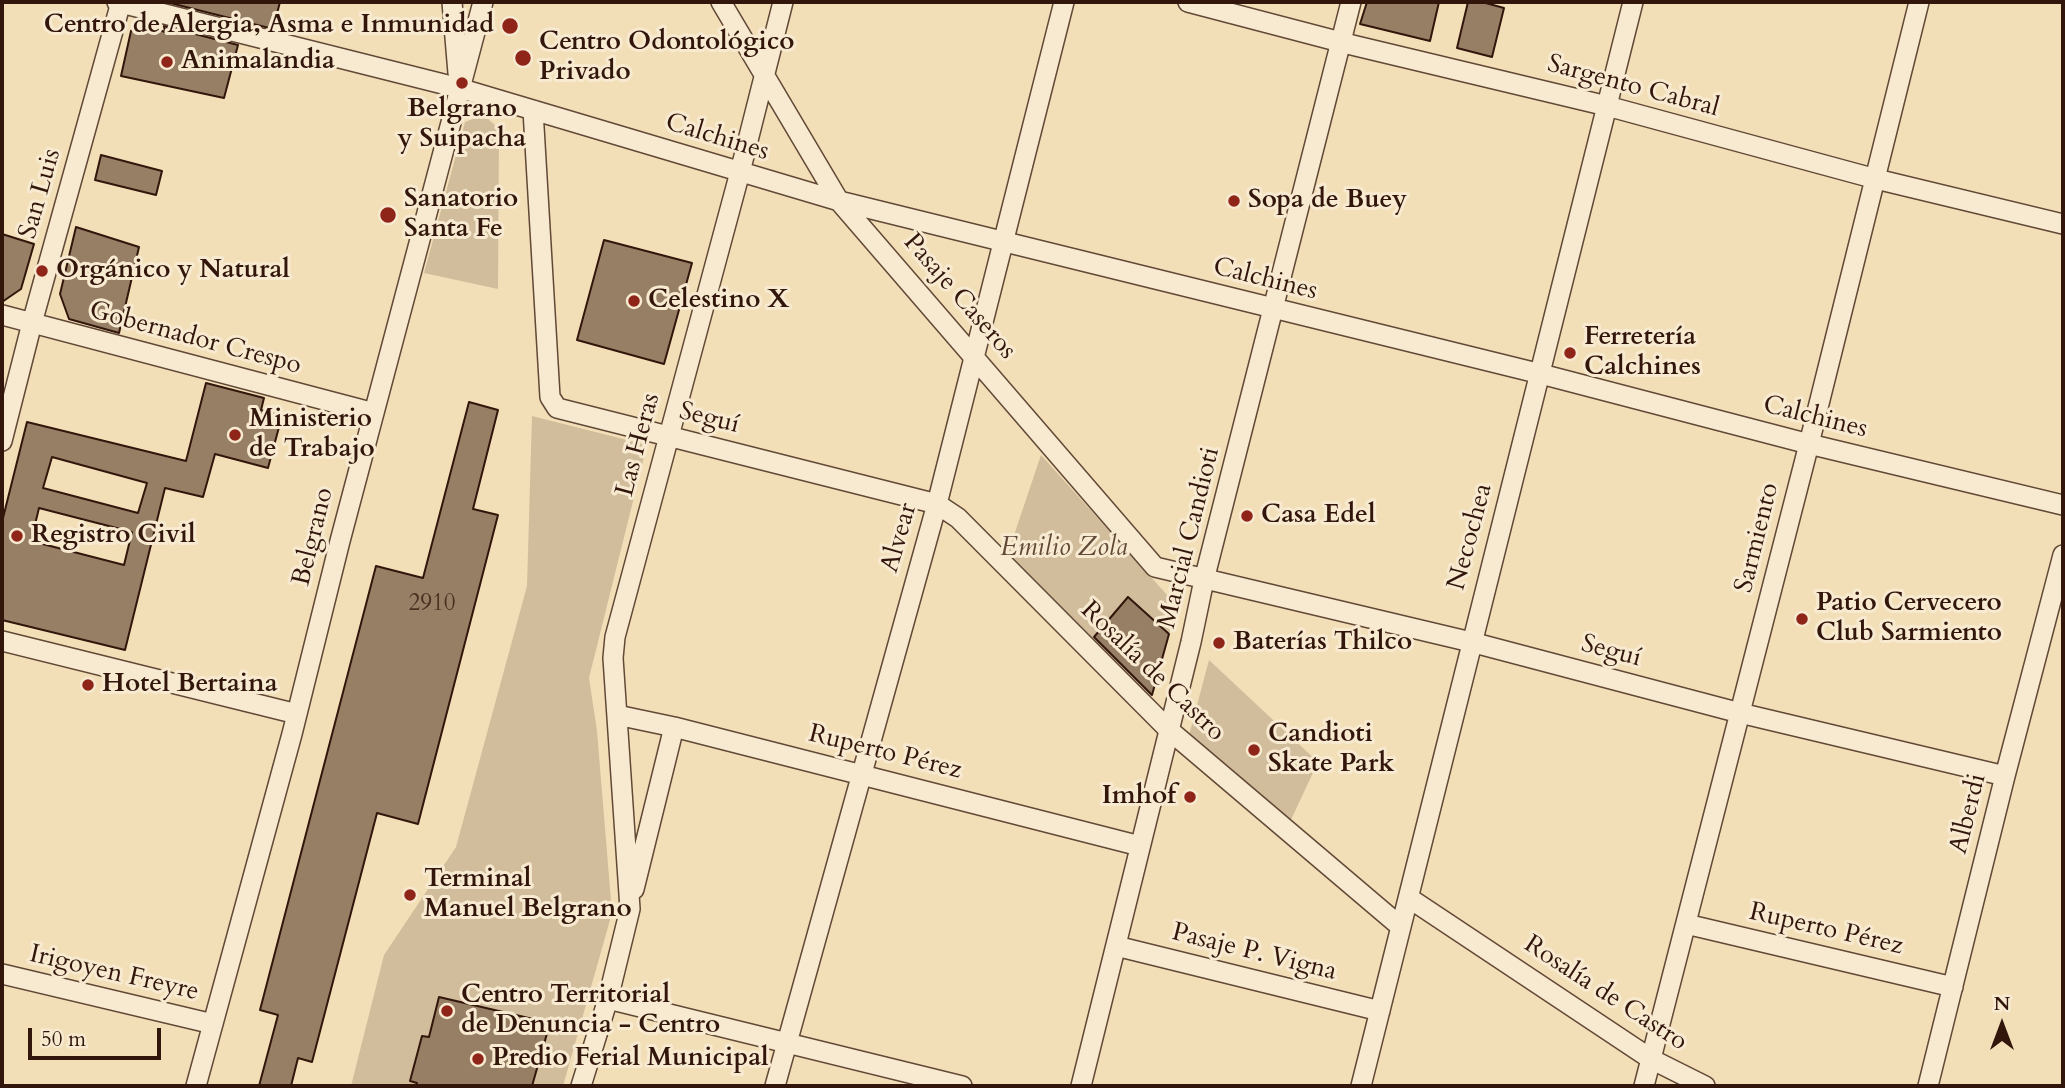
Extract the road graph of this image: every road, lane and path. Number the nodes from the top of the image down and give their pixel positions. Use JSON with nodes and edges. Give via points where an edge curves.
{"nodes":[{"id":1,"x":120,"y":2,"type":"edge"},
{"id":2,"x":453,"y":2,"type":"edge"},
{"id":3,"x":483,"y":2,"type":"edge"},
{"id":4,"x":721,"y":2,"type":"edge"},
{"id":5,"x":783,"y":2,"type":"edge"},
{"id":6,"x":1064,"y":2,"type":"edge"},
{"id":7,"x":1188,"y":2,"type":"edge"},
{"id":8,"x":1351,"y":2,"type":"edge"},
{"id":9,"x":1633,"y":2,"type":"edge"},
{"id":10,"x":1919,"y":2,"type":"edge"},
{"id":11,"x":1341,"y":42,"type":"junction"},
{"id":12,"x":765,"y":79,"type":"junction"},
{"id":13,"x":459,"y":88,"type":"junction"},
{"id":14,"x":1607,"y":106,"type":"junction"},
{"id":15,"x":533,"y":110,"type":"junction"},
{"id":16,"x":740,"y":172,"type":"junction"},
{"id":17,"x":1876,"y":179,"type":"junction"},
{"id":18,"x":839,"y":201,"type":"junction"},
{"id":19,"x":2063,"y":224,"type":"edge"},
{"id":20,"x":1004,"y":242,"type":"junction"},
{"id":21,"x":1274,"y":309,"type":"junction"},
{"id":22,"x":2,"y":316,"type":"edge"},
{"id":23,"x":32,"y":323,"type":"junction"},
{"id":24,"x":974,"y":355,"type":"junction"},
{"id":25,"x":1541,"y":374,"type":"junction"},
{"id":26,"x":374,"y":413,"type":"junction"},
{"id":27,"x":669,"y":436,"type":"junction"},
{"id":28,"x":2,"y":441,"type":"edge"},
{"id":29,"x":1809,"y":444,"type":"junction"},
{"id":30,"x":937,"y":505,"type":"junction"},
{"id":31,"x":2063,"y":505,"type":"edge"},
{"id":32,"x":2063,"y":555,"type":"edge"},
{"id":33,"x":1204,"y":580,"type":"junction"},
{"id":34,"x":2,"y":641,"type":"edge"},
{"id":35,"x":1471,"y":642,"type":"junction"},
{"id":36,"x":1740,"y":713,"type":"junction"},
{"id":37,"x":297,"y":714,"type":"junction"},
{"id":38,"x":617,"y":715,"type":"junction"},
{"id":39,"x":674,"y":727,"type":"junction"},
{"id":40,"x":1170,"y":730,"type":"junction"},
{"id":41,"x":860,"y":774,"type":"junction"},
{"id":42,"x":2005,"y":776,"type":"junction"},
{"id":43,"x":1140,"y":846,"type":"junction"},
{"id":44,"x":1409,"y":898,"type":"junction"},
{"id":45,"x":630,"y":909,"type":"junction"},
{"id":46,"x":1686,"y":924,"type":"junction"},
{"id":47,"x":1401,"y":927,"type":"junction"},
{"id":48,"x":1116,"y":946,"type":"junction"},
{"id":49,"x":2,"y":974,"type":"edge"},
{"id":50,"x":1953,"y":987,"type":"junction"},
{"id":51,"x":608,"y":999,"type":"junction"},
{"id":52,"x":1380,"y":1011,"type":"junction"},
{"id":53,"x":213,"y":1024,"type":"junction"},
{"id":54,"x":787,"y":1042,"type":"junction"},
{"id":55,"x":1651,"y":1059,"type":"junction"},
{"id":56,"x":196,"y":1086,"type":"edge"},
{"id":57,"x":581,"y":1086,"type":"edge"},
{"id":58,"x":775,"y":1086,"type":"edge"},
{"id":59,"x":962,"y":1086,"type":"edge"},
{"id":60,"x":1081,"y":1086,"type":"edge"},
{"id":61,"x":1361,"y":1086,"type":"edge"},
{"id":62,"x":1644,"y":1086,"type":"edge"},
{"id":63,"x":1704,"y":1086,"type":"edge"},
{"id":64,"x":1928,"y":1086,"type":"edge"}],
"edges":[{"from":1,"to":13,"type":"street","name":"Calchines"},
{"from":1,"to":23,"type":"street","name":"San Luis"},
{"from":2,"to":13,"type":"street"},
{"from":3,"to":13,"type":"street","name":"Belgrano"},
{"from":4,"to":12,"type":"street","name":"Pasaje Caseros"},
{"from":5,"to":12,"type":"street","name":"Las Heras"},
{"from":6,"to":20,"type":"street","name":"Alvear"},
{"from":7,"to":11,"type":"street","name":"Sargento Cabral"},
{"from":8,"to":11,"type":"street","name":"Marcial Candioti"},
{"from":9,"to":14,"type":"street","name":"Necochea"},
{"from":10,"to":17,"type":"street","name":"Sarmiento"},
{"from":11,"to":14,"type":"street","name":"Sargento Cabral"},
{"from":11,"to":21,"type":"street","name":"Marcial Candioti"},
{"from":12,"to":16,"type":"street","name":"Las Heras"},
{"from":12,"to":18,"type":"street","name":"Pasaje Caseros"},
{"from":13,"to":15,"type":"street","name":"Calchines"},
{"from":13,"to":26,"type":"street","name":"Belgrano"},
{"from":14,"to":17,"type":"street","name":"Sargento Cabral"},
{"from":14,"to":25,"type":"street","name":"Necochea"},
{"from":15,"to":16,"type":"street","name":"Calchines"},
{"from":15,"to":27,"type":"street","name":"Seguí","via":[[550,397],[557,408]]},
{"from":16,"to":18,"type":"street","name":"Calchines"},
{"from":16,"to":27,"type":"street","name":"Las Heras"},
{"from":17,"to":19,"type":"street","name":"Sargento Cabral"},
{"from":17,"to":29,"type":"street","name":"Sarmiento"},
{"from":18,"to":20,"type":"street","name":"Calchines"},
{"from":18,"to":24,"type":"street","name":"Pasaje Caseros"},
{"from":20,"to":21,"type":"street","name":"Calchines"},
{"from":20,"to":24,"type":"street","name":"Alvear"},
{"from":21,"to":25,"type":"street","name":"Calchines"},
{"from":21,"to":33,"type":"street","name":"Marcial Candioti"},
{"from":22,"to":23,"type":"street","name":"Gobernador Crespo"},
{"from":23,"to":26,"type":"street","name":"Gobernador Crespo"},
{"from":23,"to":28,"type":"street","name":"San Luis"},
{"from":24,"to":30,"type":"street","name":"Alvear"},
{"from":24,"to":33,"type":"street","name":"Pasaje Caseros","via":[[1155,567]]},
{"from":25,"to":29,"type":"street","name":"Calchines"},
{"from":25,"to":35,"type":"street","name":"Necochea"},
{"from":26,"to":37,"type":"street","name":"Belgrano"},
{"from":27,"to":30,"type":"street","name":"Seguí"},
{"from":27,"to":38,"type":"street","name":"Las Heras","via":[[615,637]]},
{"from":29,"to":31,"type":"street","name":"Calchines"},
{"from":29,"to":36,"type":"street","name":"Sarmiento"},
{"from":30,"to":40,"type":"street","name":"Rosalía de Castro","via":[[958,518]]},
{"from":30,"to":41,"type":"street","name":"Alvear"},
{"from":32,"to":42,"type":"street","name":"Alberdi"},
{"from":33,"to":35,"type":"street","name":"Seguí"},
{"from":33,"to":40,"type":"street","name":"Marcial Candioti"},
{"from":34,"to":37,"type":"street"},
{"from":35,"to":36,"type":"street","name":"Seguí"},
{"from":35,"to":44,"type":"street","name":"Necochea"},
{"from":36,"to":42,"type":"street","name":"Seguí"},
{"from":36,"to":46,"type":"street","name":"Sarmiento"},
{"from":37,"to":53,"type":"street","name":"Belgrano"},
{"from":38,"to":39,"type":"street","name":"Ruperto Pérez"},
{"from":38,"to":45,"type":"street","name":"Las Heras"},
{"from":39,"to":41,"type":"street","name":"Ruperto Pérez"},
{"from":39,"to":45,"type":"street","name":"Las Heras"},
{"from":40,"to":43,"type":"street","name":"Marcial Candioti"},
{"from":40,"to":47,"type":"street","name":"Rosalía de Castro"},
{"from":41,"to":43,"type":"street","name":"Ruperto Pérez"},
{"from":41,"to":54,"type":"street","name":"Alvear"},
{"from":42,"to":50,"type":"street","name":"Alberdi"},
{"from":43,"to":48,"type":"street","name":"Marcial Candioti"},
{"from":44,"to":47,"type":"street","name":"Necochea"},
{"from":44,"to":55,"type":"street","name":"Rosalía de Castro"},
{"from":45,"to":51,"type":"street","name":"Las Heras"},
{"from":46,"to":50,"type":"street","name":"Ruperto Pérez"},
{"from":46,"to":55,"type":"street","name":"Sarmiento"},
{"from":47,"to":52,"type":"street","name":"Necochea"},
{"from":48,"to":52,"type":"street","name":"Pasaje P. Vigna"},
{"from":48,"to":60,"type":"street","name":"Marcial Candioti"},
{"from":49,"to":53,"type":"street","name":"Irigoyen Freyre"},
{"from":50,"to":64,"type":"street","name":"Alberdi"},
{"from":51,"to":54,"type":"street"},
{"from":51,"to":57,"type":"street","name":"Las Heras"},
{"from":52,"to":61,"type":"street","name":"Necochea"},
{"from":53,"to":56,"type":"street","name":"Belgrano"},
{"from":54,"to":58,"type":"street","name":"Alvear"},
{"from":54,"to":59,"type":"street"},
{"from":55,"to":62,"type":"street","name":"Sarmiento"},
{"from":55,"to":63,"type":"street","name":"Rosalía de Castro"}]}
